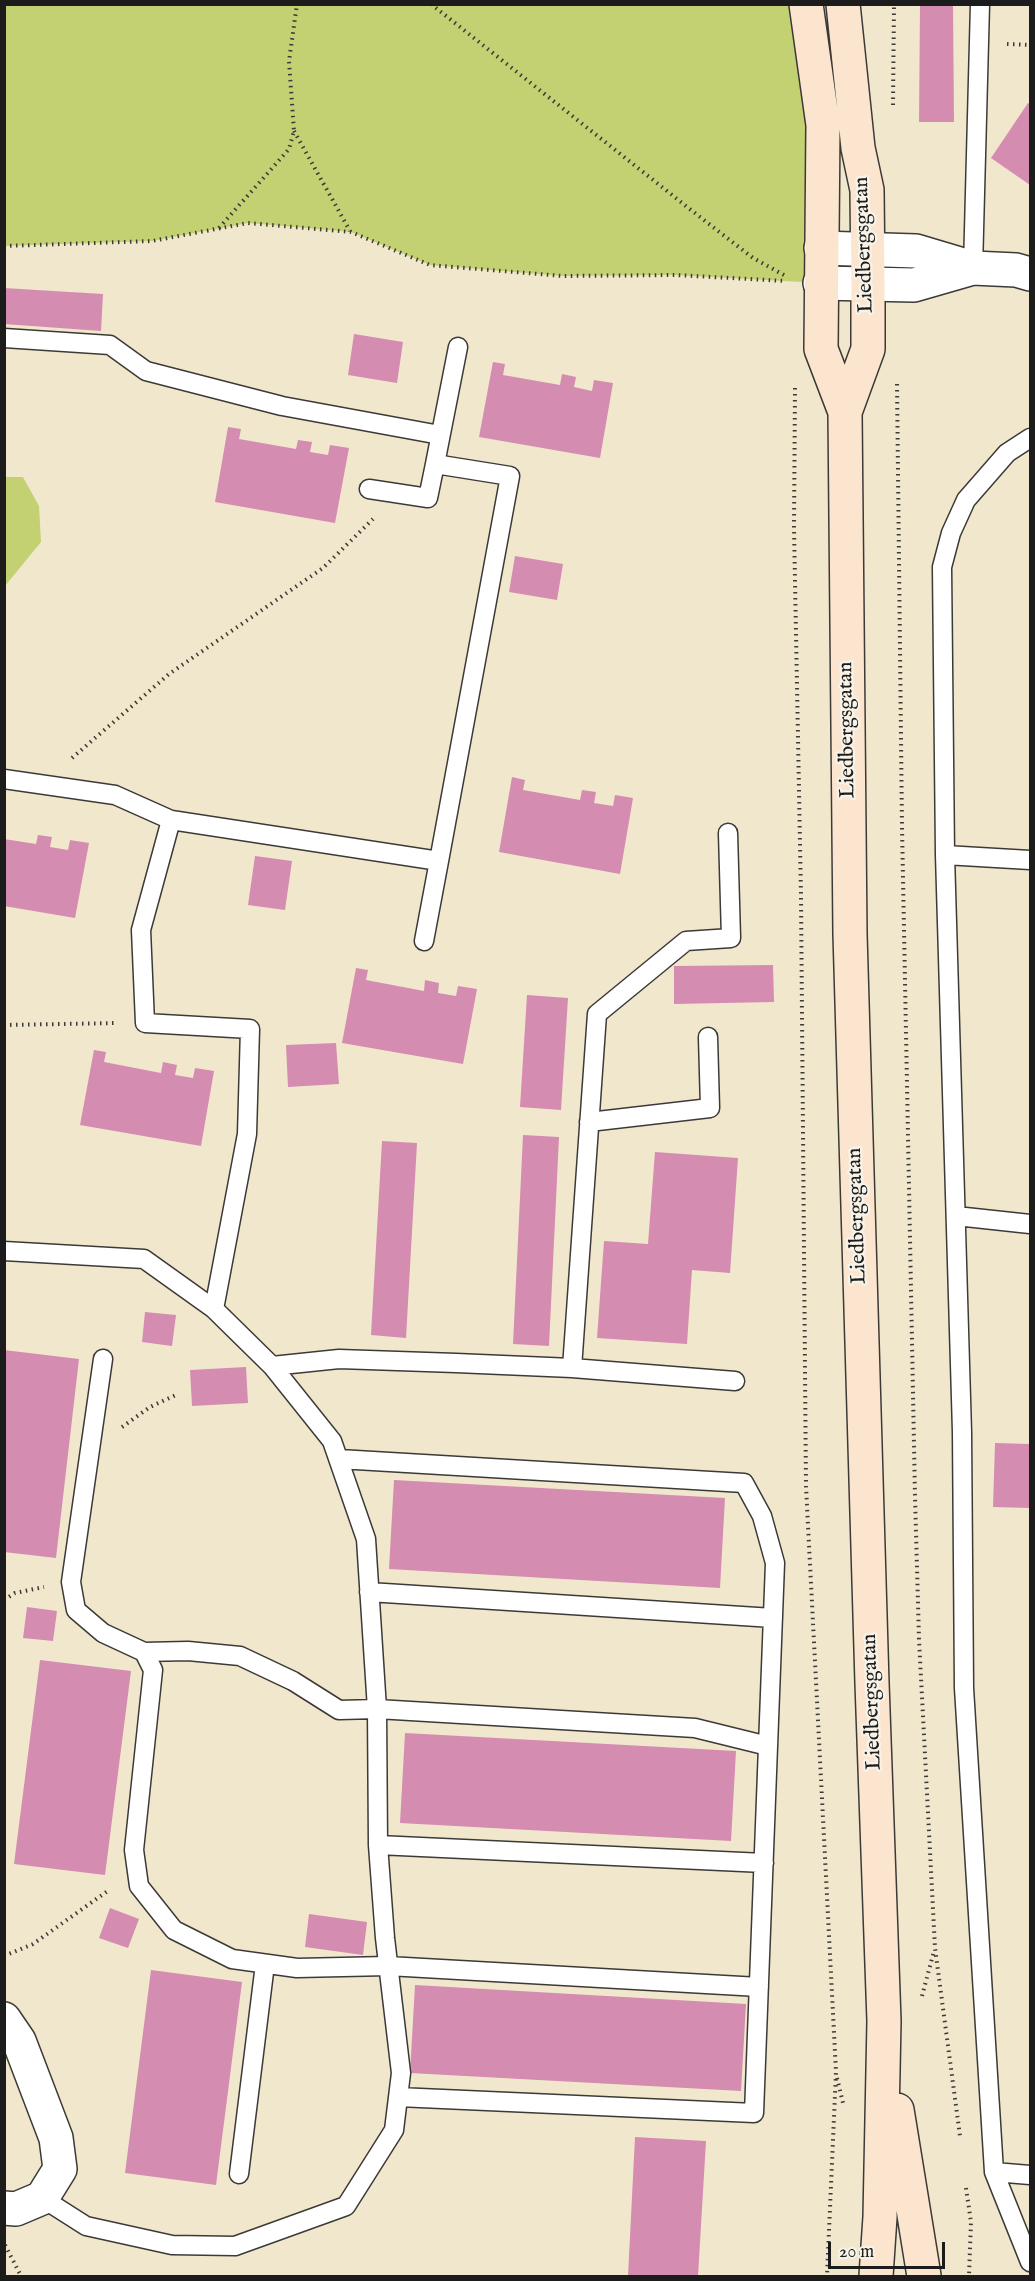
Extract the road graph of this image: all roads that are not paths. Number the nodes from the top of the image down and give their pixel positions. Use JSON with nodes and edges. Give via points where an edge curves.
{"nodes":[{"id":1,"x":806,"y":4,"type":"edge"},
{"id":2,"x":843,"y":4,"type":"edge"},
{"id":3,"x":980,"y":4,"type":"edge"},
{"id":4,"x":821,"y":248,"type":"junction"},
{"id":5,"x":868,"y":250,"type":"junction"},
{"id":6,"x":973,"y":268,"type":"junction"},
{"id":7,"x":1030,"y":274,"type":"edge"},
{"id":8,"x":808,"y":282,"type":"junction"},
{"id":9,"x":868,"y":284,"type":"junction"},
{"id":10,"x":4,"y":338,"type":"edge"},
{"id":11,"x":458,"y":347,"type":"dead end"},
{"id":12,"x":845,"y":412,"type":"junction"},
{"id":13,"x":440,"y":435,"type":"junction"},
{"id":14,"x":1030,"y":438,"type":"edge"},
{"id":15,"x":435,"y":464,"type":"junction"},
{"id":16,"x":369,"y":489,"type":"dead end"},
{"id":17,"x":4,"y":779,"type":"edge"},
{"id":18,"x":171,"y":820,"type":"junction"},
{"id":19,"x":728,"y":833,"type":"dead end"},
{"id":20,"x":945,"y":855,"type":"junction"},
{"id":21,"x":1030,"y":860,"type":"edge"},
{"id":22,"x":439,"y":861,"type":"junction"},
{"id":23,"x":424,"y":941,"type":"dead end"},
{"id":24,"x":708,"y":1037,"type":"dead end"},
{"id":25,"x":589,"y":1122,"type":"junction"},
{"id":26,"x":956,"y":1216,"type":"junction"},
{"id":27,"x":1030,"y":1224,"type":"edge"},
{"id":28,"x":4,"y":1251,"type":"edge"},
{"id":29,"x":214,"y":1309,"type":"junction"},
{"id":30,"x":103,"y":1359,"type":"dead end"},
{"id":31,"x":272,"y":1366,"type":"junction"},
{"id":32,"x":572,"y":1368,"type":"junction"},
{"id":33,"x":735,"y":1381,"type":"dead end"},
{"id":34,"x":339,"y":1458,"type":"junction"},
{"id":35,"x":369,"y":1592,"type":"junction"},
{"id":36,"x":773,"y":1618,"type":"junction"},
{"id":37,"x":144,"y":1652,"type":"junction"},
{"id":38,"x":377,"y":1709,"type":"junction"},
{"id":39,"x":768,"y":1746,"type":"junction"},
{"id":40,"x":378,"y":1845,"type":"junction"},
{"id":41,"x":764,"y":1863,"type":"junction"},
{"id":42,"x":265,"y":1964,"type":"junction"},
{"id":43,"x":388,"y":1966,"type":"junction"},
{"id":44,"x":759,"y":1987,"type":"junction"},
{"id":45,"x":4,"y":2019,"type":"edge"},
{"id":46,"x":884,"y":2021,"type":"junction"},
{"id":47,"x":398,"y":2097,"type":"junction"},
{"id":48,"x":994,"y":2172,"type":"junction"},
{"id":49,"x":239,"y":2174,"type":"dead end"},
{"id":50,"x":1030,"y":2175,"type":"edge"},
{"id":51,"x":42,"y":2198,"type":"junction"},
{"id":52,"x":4,"y":2208,"type":"edge"},
{"id":53,"x":1030,"y":2262,"type":"edge"},
{"id":54,"x":876,"y":2277,"type":"edge"},
{"id":55,"x":924,"y":2277,"type":"edge"}],
"edges":[{"from":1,"to":4,"type":"street","name":"Liedbergsgatan","via":[[823,125]]},
{"from":2,"to":5,"type":"street","name":"Liedbergsgatan","via":[[858,148],[867,190]]},
{"from":3,"to":6,"type":"lane"},
{"from":4,"to":5,"type":"street"},
{"from":4,"to":8,"type":"street","name":"Liedbergsgatan"},
{"from":5,"to":6,"type":"street","via":[[916,251]]},
{"from":5,"to":9,"type":"street","name":"Liedbergsgatan"},
{"from":6,"to":7,"type":"street"},
{"from":6,"to":9,"type":"street","via":[[914,285]]},
{"from":8,"to":9,"type":"street"},
{"from":8,"to":12,"type":"street","name":"Liedbergsgatan","via":[[821,349]]},
{"from":9,"to":12,"type":"street","name":"Liedbergsgatan","via":[[868,349]]},
{"from":10,"to":13,"type":"lane","via":[[110,345],[146,371],[282,406]]},
{"from":11,"to":13,"type":"lane"},
{"from":12,"to":46,"type":"street","name":"Liedbergsgatan","via":[[850,934]]},
{"from":13,"to":15,"type":"lane"},
{"from":14,"to":20,"type":"lane","via":[[1007,453],[966,500],[942,567]]},
{"from":15,"to":16,"type":"lane","via":[[428,498]]},
{"from":15,"to":22,"type":"lane","via":[[510,476]]},
{"from":17,"to":18,"type":"lane","via":[[115,795]]},
{"from":18,"to":22,"type":"lane"},
{"from":18,"to":29,"type":"lane","via":[[141,930],[145,1023],[250,1029],[248,1134]]},
{"from":19,"to":25,"type":"lane","via":[[732,938],[686,941],[597,1014]]},
{"from":20,"to":21,"type":"lane"},
{"from":20,"to":26,"type":"lane"},
{"from":22,"to":23,"type":"lane"},
{"from":24,"to":25,"type":"lane","via":[[710,1108]]},
{"from":25,"to":32,"type":"lane"},
{"from":26,"to":27,"type":"lane"},
{"from":26,"to":48,"type":"lane","via":[[964,1688]]},
{"from":28,"to":29,"type":"lane","via":[[144,1259]]},
{"from":29,"to":31,"type":"lane"},
{"from":30,"to":37,"type":"lane","via":[[71,1582],[76,1610],[103,1633]]},
{"from":31,"to":32,"type":"lane","via":[[339,1359]]},
{"from":31,"to":34,"type":"lane","via":[[332,1441]]},
{"from":32,"to":33,"type":"lane"},
{"from":34,"to":35,"type":"lane","via":[[366,1539]]},
{"from":34,"to":36,"type":"lane","via":[[744,1483],[762,1516],[775,1563]]},
{"from":35,"to":36,"type":"lane"},
{"from":35,"to":38,"type":"lane"},
{"from":36,"to":39,"type":"lane"},
{"from":37,"to":38,"type":"lane","via":[[240,1656],[293,1681],[339,1710]]},
{"from":37,"to":42,"type":"lane","via":[[153,1670],[134,1850],[139,1886],[174,1930],[232,1959]]},
{"from":38,"to":39,"type":"lane","via":[[695,1728]]},
{"from":38,"to":40,"type":"lane"},
{"from":39,"to":41,"type":"lane"},
{"from":40,"to":41,"type":"lane"},
{"from":40,"to":43,"type":"lane"},
{"from":41,"to":44,"type":"lane"},
{"from":42,"to":43,"type":"lane","via":[[297,1968]]},
{"from":42,"to":49,"type":"lane"},
{"from":43,"to":44,"type":"lane"},
{"from":43,"to":47,"type":"lane","via":[[401,2073]]},
{"from":44,"to":47,"type":"lane","via":[[754,2113]]},
{"from":45,"to":51,"type":"street","via":[[19,2042],[56,2138],[60,2169]]},
{"from":46,"to":54,"type":"street","name":"Liedbergsgatan"},
{"from":46,"to":55,"type":"street","name":"Liedbergsgatan"},
{"from":47,"to":51,"type":"lane","via":[[394,2130],[346,2206],[235,2246],[172,2245],[86,2226]]},
{"from":48,"to":50,"type":"lane"},
{"from":48,"to":53,"type":"lane"},
{"from":51,"to":52,"type":"street","via":[[16,2209]]}]}
